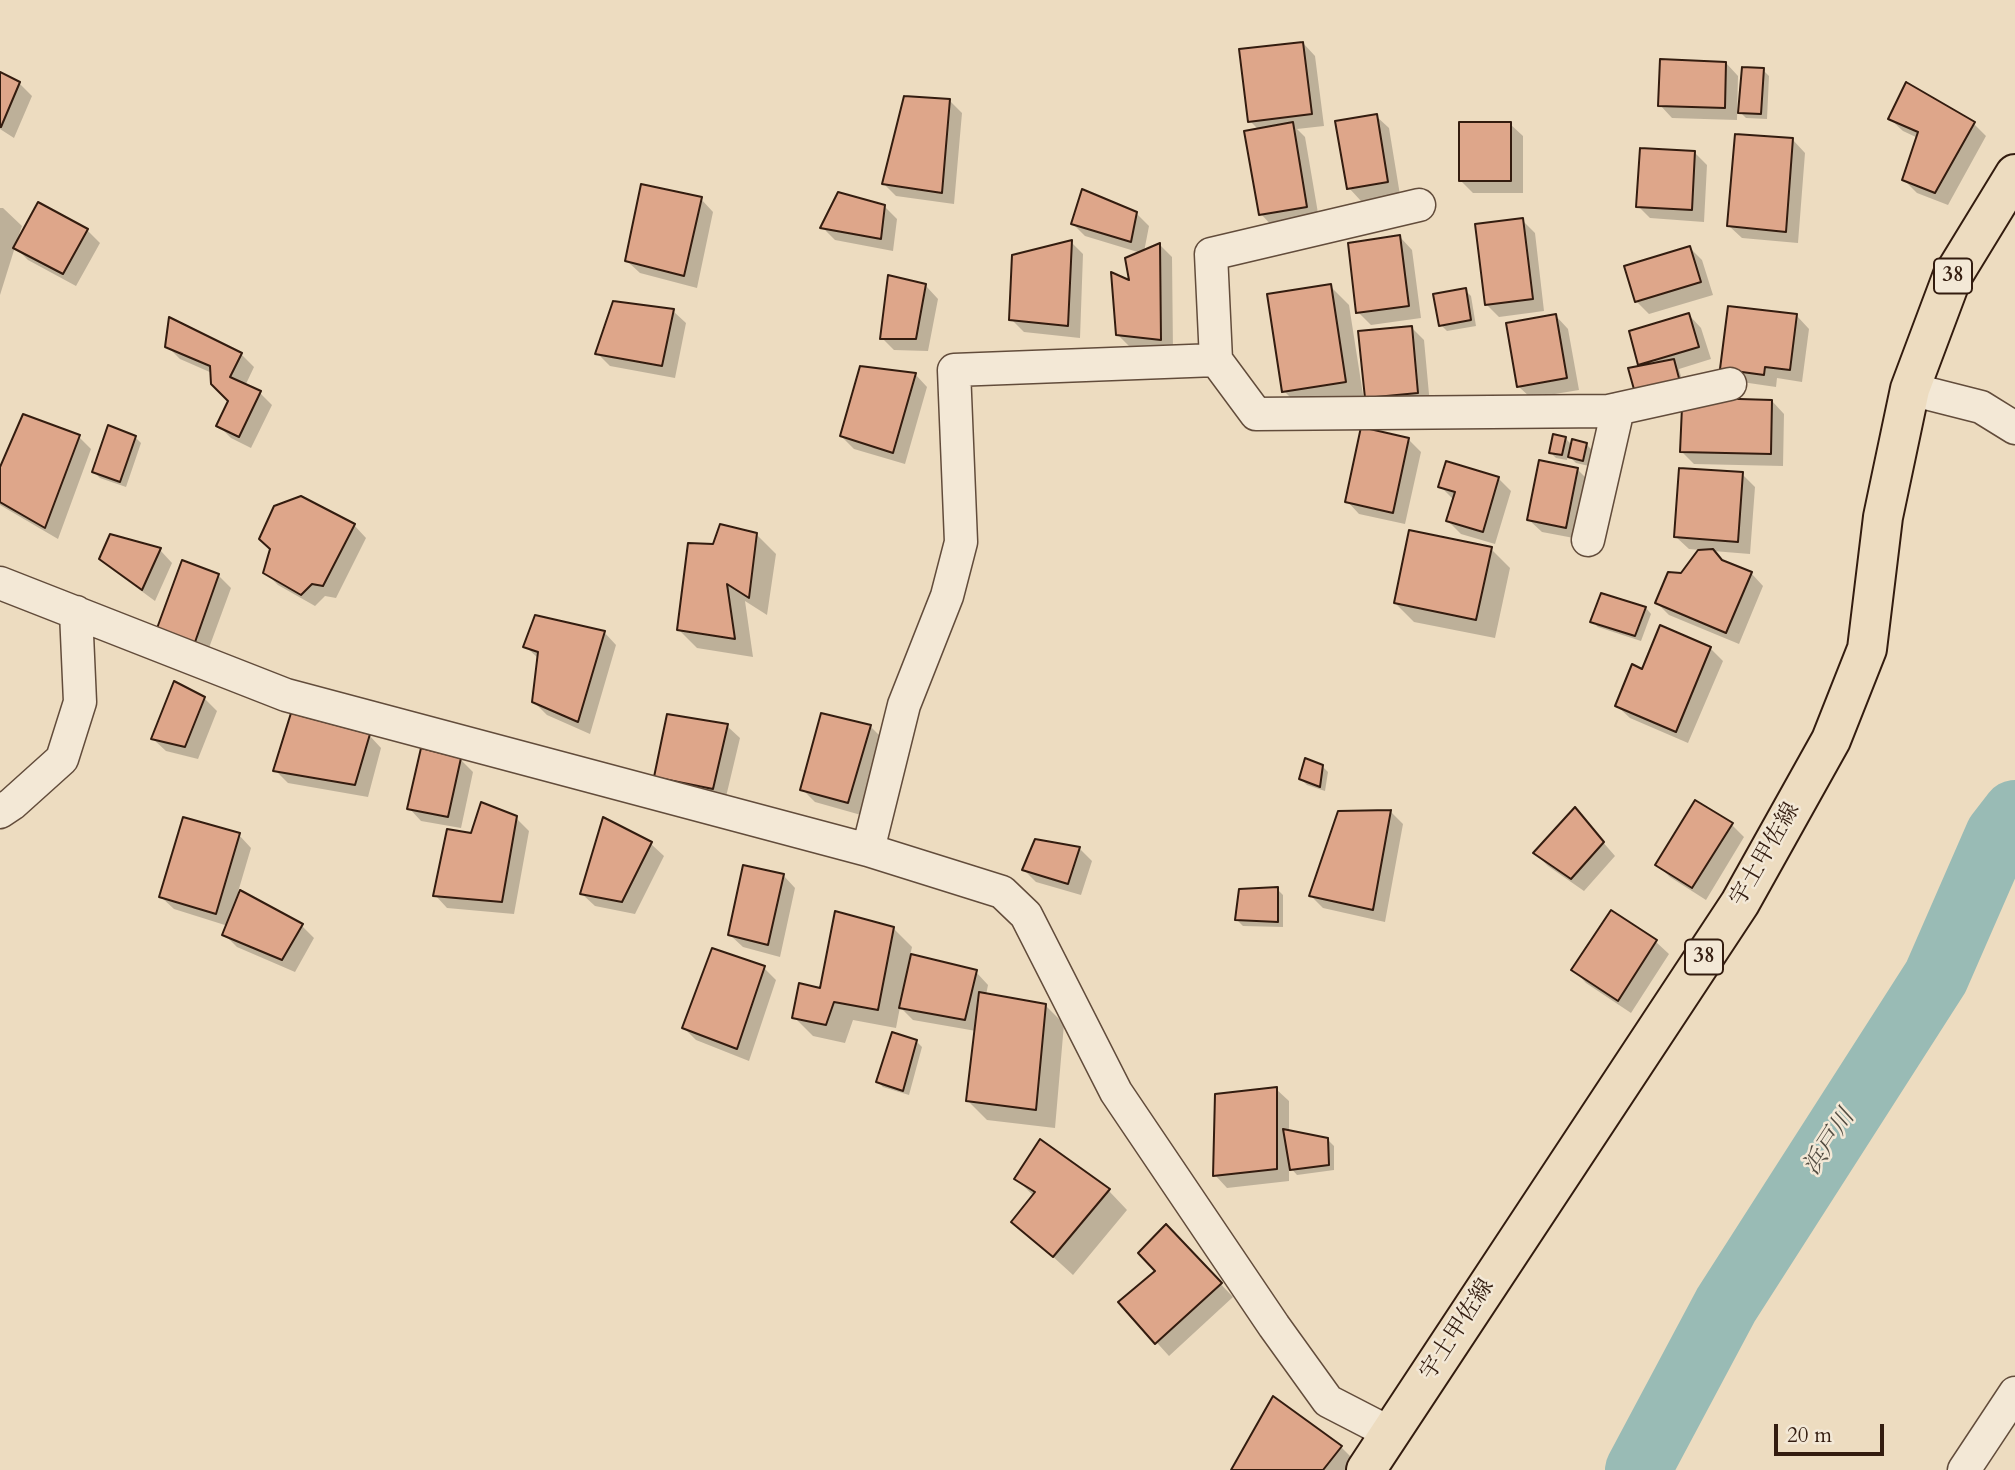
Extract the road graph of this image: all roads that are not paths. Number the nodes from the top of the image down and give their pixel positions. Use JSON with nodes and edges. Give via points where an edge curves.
{"nodes":[{"id":1,"x":2015,"y":174,"type":"edge"},
{"id":2,"x":1419,"y":205,"type":"dead end"},
{"id":3,"x":1216,"y":360,"type":"junction"},
{"id":4,"x":1730,"y":384,"type":"dead end"},
{"id":5,"x":1910,"y":388,"type":"junction"},
{"id":6,"x":1618,"y":409,"type":"junction"},
{"id":7,"x":2015,"y":428,"type":"edge"},
{"id":8,"x":1588,"y":540,"type":"dead end"},
{"id":9,"x":0,"y":583,"type":"edge"},
{"id":10,"x":76,"y":612,"type":"junction"},
{"id":11,"x":0,"y":812,"type":"edge"},
{"id":12,"x":868,"y":850,"type":"junction"},
{"id":13,"x":2015,"y":1393,"type":"edge"},
{"id":14,"x":1390,"y":1433,"type":"junction"},
{"id":15,"x":1366,"y":1470,"type":"edge"},
{"id":16,"x":1964,"y":1470,"type":"edge"}],
"edges":[{"from":1,"to":5,"type":"main road","name":"宇土甲佐線","number":"38","via":[[1952,277]]},
{"from":2,"to":3,"type":"street","via":[[1211,254]]},
{"from":3,"to":6,"type":"street","via":[[1256,414]]},
{"from":3,"to":12,"type":"street","via":[[954,370],[961,542],[947,596],[904,705]]},
{"from":4,"to":6,"type":"street"},
{"from":5,"to":7,"type":"street","via":[[1981,407]]},
{"from":5,"to":14,"type":"main road","name":"宇土甲佐線","number":"38","via":[[1883,517],[1867,649],[1831,740],[1740,903]]},
{"from":6,"to":8,"type":"street"},
{"from":9,"to":10,"type":"street"},
{"from":10,"to":11,"type":"street","via":[[80,702],[62,759]]},
{"from":10,"to":12,"type":"street","via":[[286,695]]},
{"from":12,"to":14,"type":"street","via":[[1002,892],[1026,915],[1116,1092],[1274,1326],[1328,1401]]},
{"from":13,"to":16,"type":"street"},
{"from":14,"to":15,"type":"main road","name":"宇土甲佐線","number":"38"}]}
